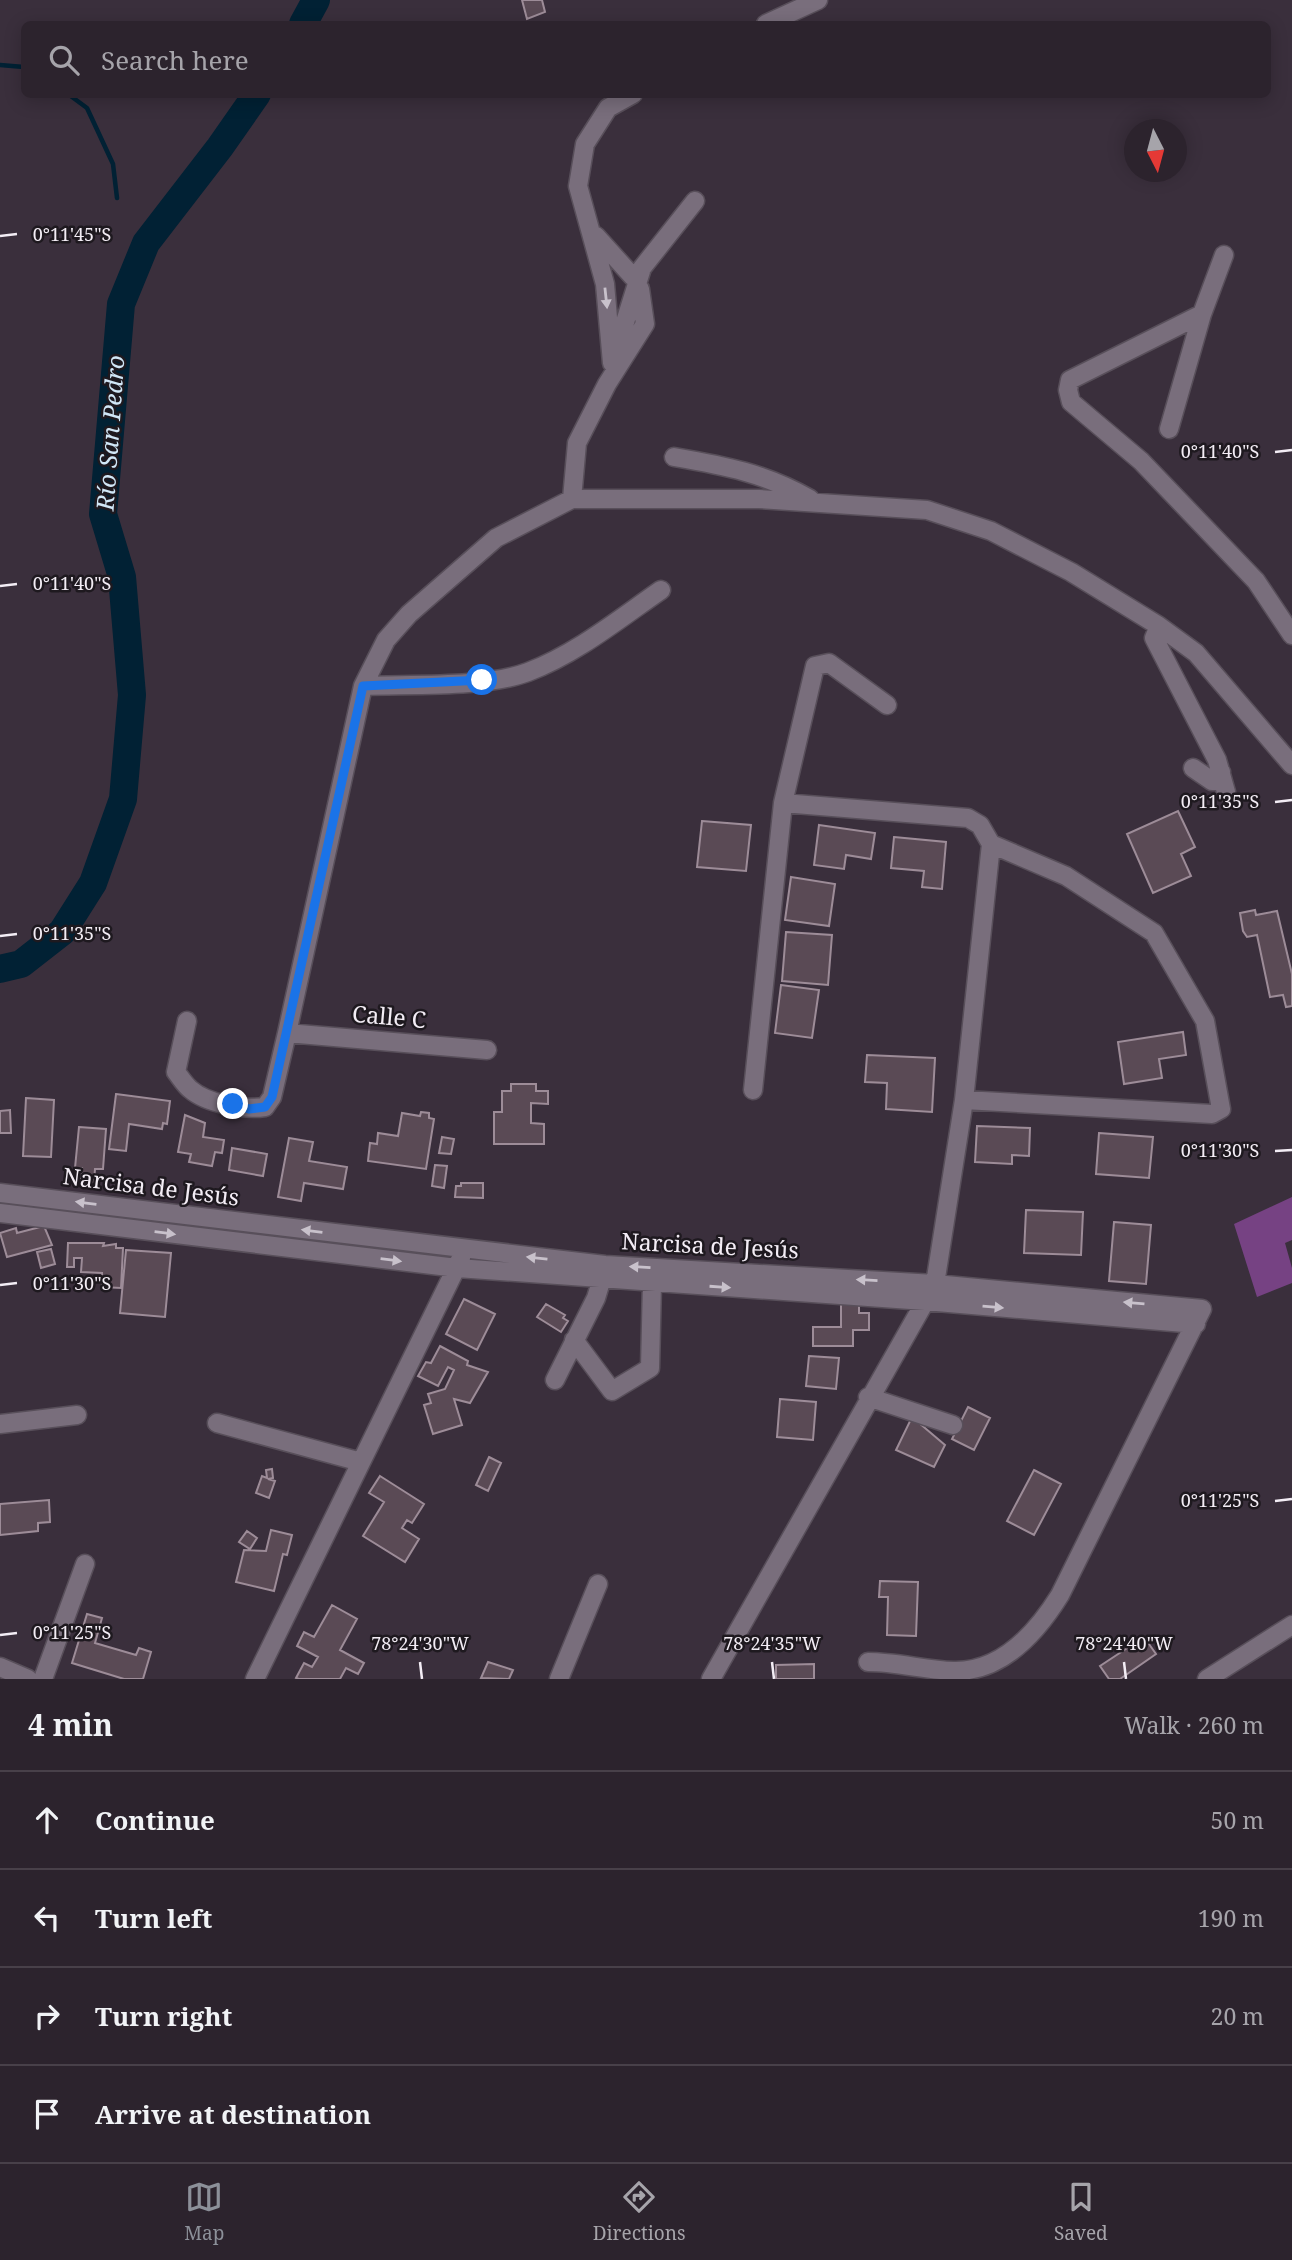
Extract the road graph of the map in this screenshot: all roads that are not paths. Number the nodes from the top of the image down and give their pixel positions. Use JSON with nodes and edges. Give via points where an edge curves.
{"nodes":[{"id":1,"x":818,"y":0,"type":"edge"},
{"id":2,"x":772,"y":21,"type":"edge"},
{"id":3,"x":626,"y":98,"type":"edge"},
{"id":4,"x":695,"y":201,"type":"dead end"},
{"id":5,"x":593,"y":233,"type":"junction"},
{"id":6,"x":1224,"y":255,"type":"dead end"},
{"id":7,"x":1202,"y":314,"type":"junction"},
{"id":8,"x":612,"y":363,"type":"junction"},
{"id":9,"x":607,"y":384,"type":"junction"},
{"id":10,"x":1169,"y":429,"type":"dead end"},
{"id":11,"x":674,"y":457,"type":"dead end"},
{"id":12,"x":572,"y":499,"type":"junction"},
{"id":13,"x":813,"y":501,"type":"junction"},
{"id":14,"x":661,"y":590,"type":"dead end"},
{"id":15,"x":1159,"y":626,"type":"junction"},
{"id":16,"x":1292,"y":635,"type":"edge"},
{"id":17,"x":363,"y":686,"type":"junction"},
{"id":18,"x":887,"y":705,"type":"dead end"},
{"id":19,"x":1292,"y":765,"type":"edge"},
{"id":20,"x":1193,"y":768,"type":"dead end"},
{"id":21,"x":1221,"y":772,"type":"junction"},
{"id":22,"x":1226,"y":792,"type":"dead end"},
{"id":23,"x":783,"y":803,"type":"junction"},
{"id":24,"x":991,"y":844,"type":"junction"},
{"id":25,"x":187,"y":1021,"type":"dead end"},
{"id":26,"x":287,"y":1033,"type":"junction"},
{"id":27,"x":487,"y":1050,"type":"dead end"},
{"id":28,"x":753,"y":1090,"type":"dead end"},
{"id":29,"x":964,"y":1100,"type":"junction"},
{"id":30,"x":0,"y":1193,"type":"edge"},
{"id":31,"x":0,"y":1213,"type":"edge"},
{"id":32,"x":464,"y":1250,"type":"junction"},
{"id":33,"x":457,"y":1268,"type":"junction"},
{"id":34,"x":604,"y":1272,"type":"junction"},
{"id":35,"x":652,"y":1283,"type":"junction"},
{"id":36,"x":935,"y":1284,"type":"junction"},
{"id":37,"x":925,"y":1301,"type":"junction"},
{"id":38,"x":1199,"y":1317,"type":"junction"},
{"id":39,"x":575,"y":1340,"type":"junction"},
{"id":40,"x":555,"y":1380,"type":"dead end"},
{"id":41,"x":868,"y":1397,"type":"junction"},
{"id":42,"x":78,"y":1415,"type":"dead end"},
{"id":43,"x":217,"y":1423,"type":"dead end"},
{"id":44,"x":0,"y":1424,"type":"edge"},
{"id":45,"x":953,"y":1425,"type":"dead end"},
{"id":46,"x":361,"y":1462,"type":"junction"},
{"id":47,"x":85,"y":1564,"type":"dead end"},
{"id":48,"x":598,"y":1584,"type":"dead end"},
{"id":49,"x":1292,"y":1625,"type":"edge"},
{"id":50,"x":867,"y":1662,"type":"dead end"},
{"id":51,"x":0,"y":1667,"type":"edge"},
{"id":52,"x":28,"y":1679,"type":"edge"},
{"id":53,"x":43,"y":1679,"type":"edge"},
{"id":54,"x":255,"y":1679,"type":"edge"},
{"id":55,"x":559,"y":1679,"type":"edge"},
{"id":56,"x":711,"y":1679,"type":"edge"},
{"id":57,"x":1207,"y":1679,"type":"edge"}],
"edges":[{"from":1,"to":2,"type":"street"},
{"from":3,"to":5,"type":"street","via":[[608,108],[585,144],[578,186]]},
{"from":4,"to":8,"type":"street","via":[[642,268]]},
{"from":5,"to":8,"type":"street","one_way":true,"via":[[605,284]]},
{"from":5,"to":9,"type":"street","via":[[636,283],[645,324]]},
{"from":6,"to":7,"type":"street"},
{"from":7,"to":10,"type":"street"},
{"from":7,"to":16,"type":"street","via":[[1070,380],[1071,402],[1141,461],[1246,570]]},
{"from":8,"to":9,"type":"street"},
{"from":9,"to":12,"type":"street","via":[[576,443]]},
{"from":11,"to":13,"type":"street","via":[[743,469],[780,482]]},
{"from":12,"to":13,"type":"street"},
{"from":12,"to":17,"type":"street","via":[[496,537],[409,614],[386,640]]},
{"from":13,"to":15,"type":"street","via":[[928,510],[991,531],[1071,572]]},
{"from":14,"to":17,"type":"street","via":[[590,639],[529,672],[482,680]]},
{"from":15,"to":19,"type":"street","via":[[1196,653]]},
{"from":15,"to":21,"type":"street","via":[[1154,638]]},
{"from":17,"to":26,"type":"street"},
{"from":18,"to":23,"type":"street","via":[[829,663],[815,666]]},
{"from":20,"to":21,"type":"street","via":[[1212,782]]},
{"from":21,"to":22,"type":"street"},
{"from":23,"to":24,"type":"street","via":[[968,818],[980,825]]},
{"from":23,"to":28,"type":"street"},
{"from":24,"to":29,"type":"street"},
{"from":24,"to":29,"type":"street","via":[[1066,876],[1154,933],[1205,1021],[1220,1109],[1212,1114]]},
{"from":25,"to":26,"type":"street","via":[[176,1072],[201,1096],[249,1109],[265,1107],[272,1097]]},
{"from":26,"to":27,"type":"street","name":"Calle C"},
{"from":29,"to":36,"type":"street"},
{"from":32,"to":30,"type":"street","name":"Narcisa de Jesús","one_way":true},
{"from":31,"to":33,"type":"street","name":"Narcisa de Jesús","one_way":true},
{"from":32,"to":33,"type":"street"},
{"from":34,"to":32,"type":"street","name":"Narcisa de Jesús","one_way":true},
{"from":33,"to":34,"type":"street","name":"Narcisa de Jesús"},
{"from":33,"to":46,"type":"street"},
{"from":34,"to":35,"type":"street","name":"Narcisa de Jesús"},
{"from":36,"to":34,"type":"street","name":"Narcisa de Jesús","one_way":true},
{"from":34,"to":39,"type":"street"},
{"from":35,"to":37,"type":"street","name":"Narcisa de Jesús","one_way":true},
{"from":35,"to":39,"type":"street","via":[[650,1367],[612,1391]]},
{"from":36,"to":37,"type":"street"},
{"from":38,"to":36,"type":"street","name":"Narcisa de Jesús","one_way":true},
{"from":37,"to":38,"type":"street","name":"Narcisa de Jesús","one_way":true},
{"from":37,"to":41,"type":"street"},
{"from":38,"to":50,"type":"street","via":[[1060,1595],[1017,1649],[988,1664],[956,1671]]},
{"from":39,"to":40,"type":"street"},
{"from":41,"to":45,"type":"street"},
{"from":41,"to":56,"type":"street"},
{"from":42,"to":44,"type":"street"},
{"from":43,"to":46,"type":"street"},
{"from":46,"to":54,"type":"street"},
{"from":47,"to":53,"type":"street"},
{"from":48,"to":55,"type":"street"},
{"from":49,"to":57,"type":"street"},
{"from":51,"to":52,"type":"street"}]}
